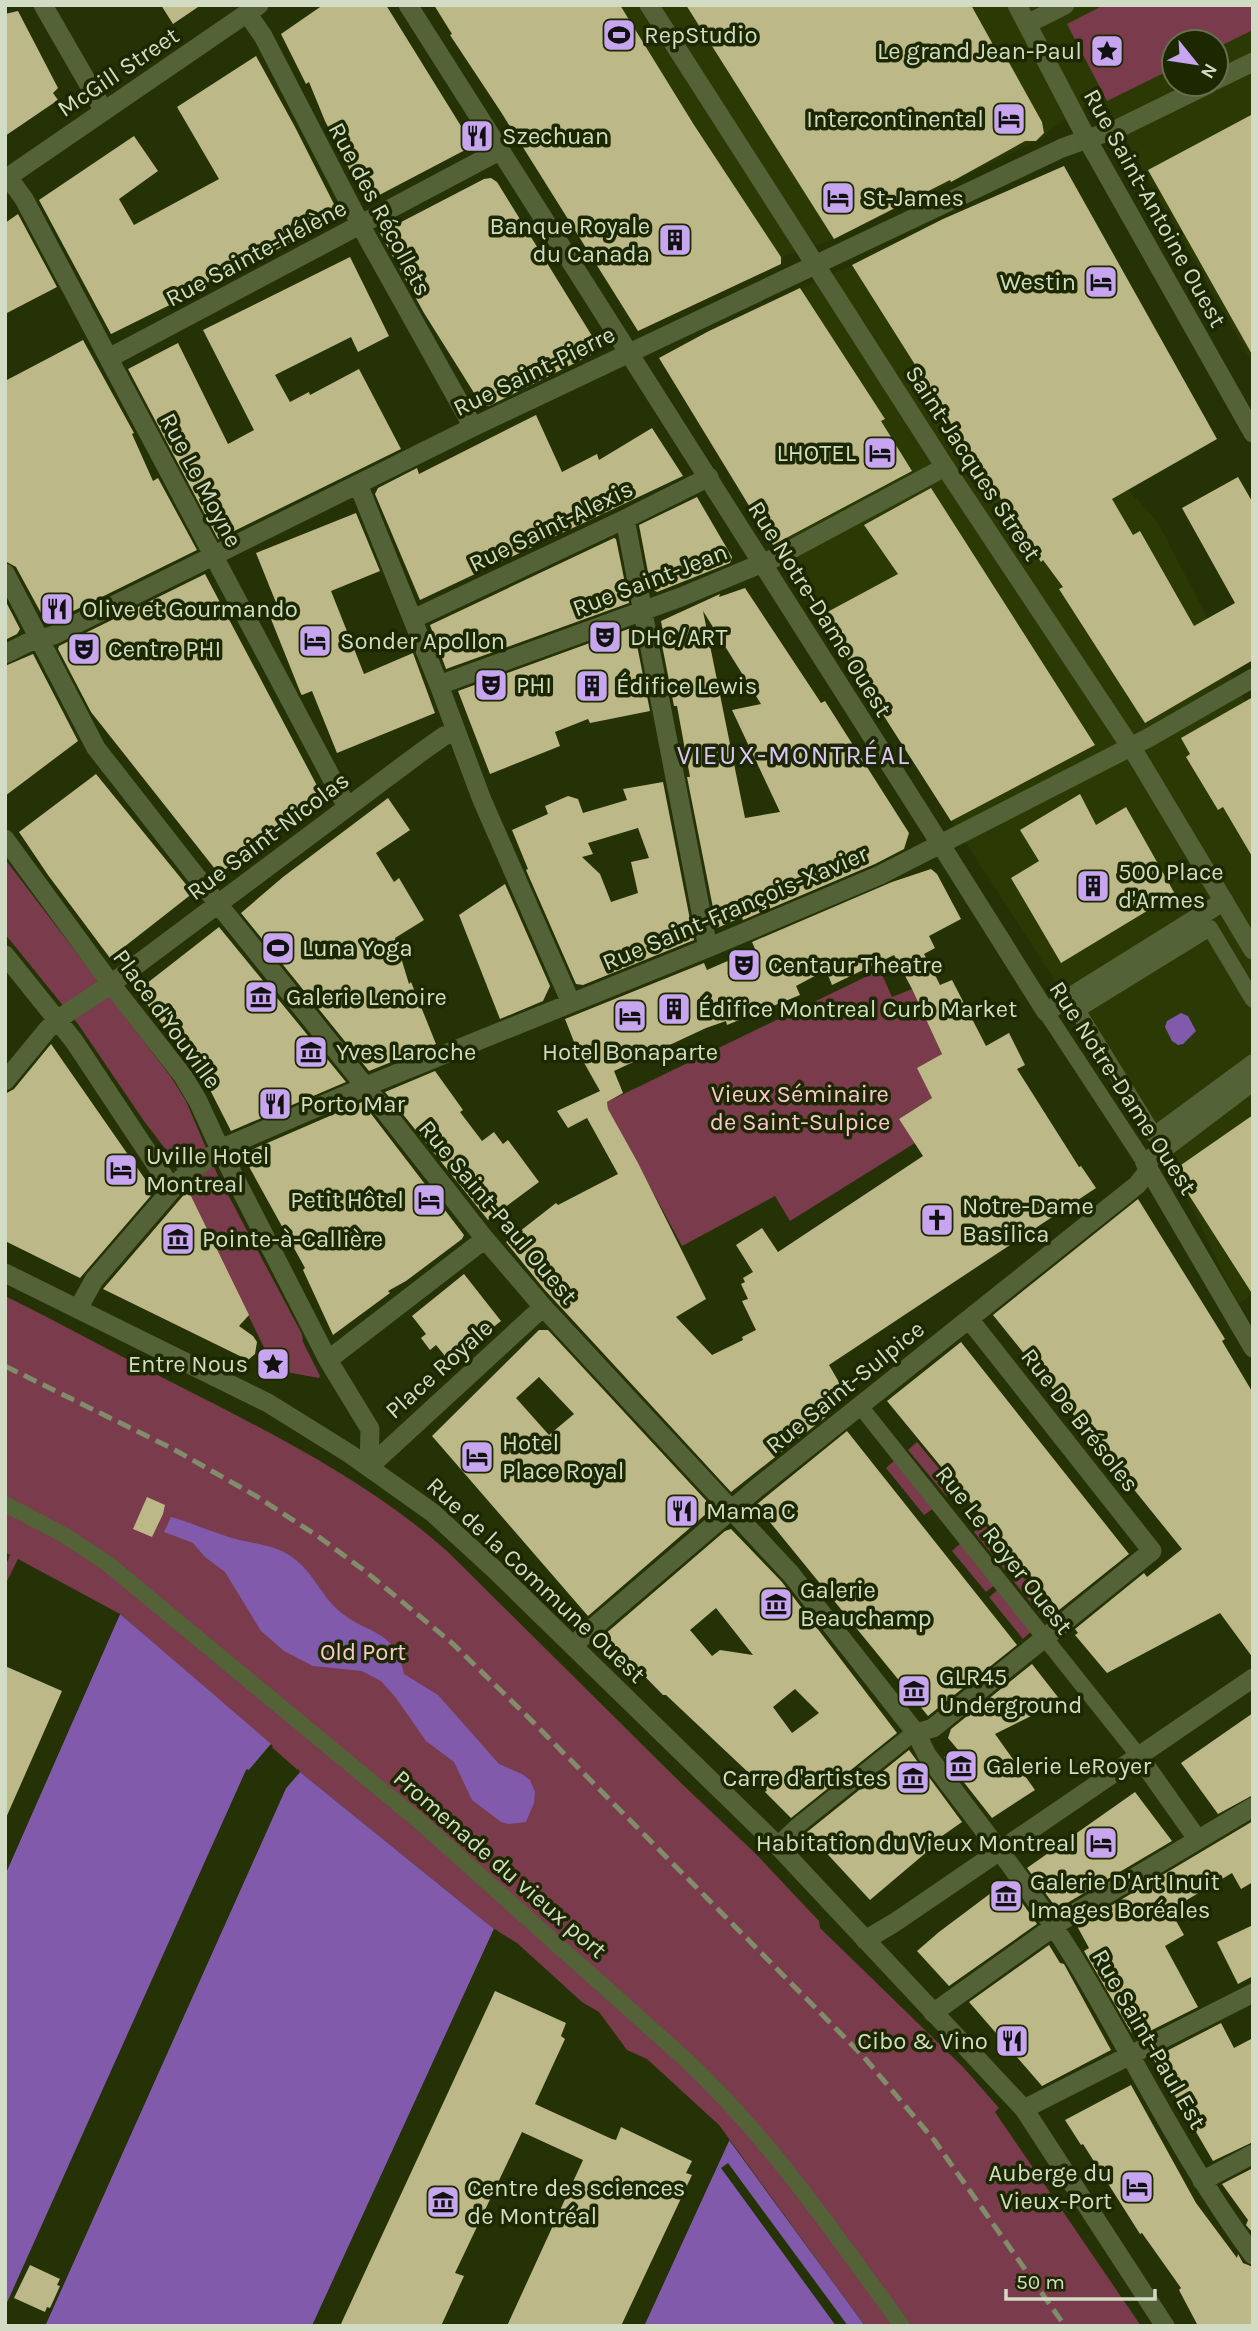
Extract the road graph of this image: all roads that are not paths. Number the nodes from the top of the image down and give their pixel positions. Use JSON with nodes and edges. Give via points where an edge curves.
{"nodes":[{"id":1,"x":43,"y":5,"type":"edge"},
{"id":2,"x":408,"y":5,"type":"edge"},
{"id":3,"x":649,"y":5,"type":"edge"},
{"id":4,"x":1017,"y":5,"type":"edge"},
{"id":5,"x":1065,"y":5,"type":"edge"},
{"id":6,"x":253,"y":9,"type":"edge"},
{"id":7,"x":1027,"y":24,"type":"junction"},
{"id":8,"x":1253,"y":62,"type":"edge"},
{"id":9,"x":1230,"y":73,"type":"edge"},
{"id":10,"x":1180,"y":98,"type":"edge"},
{"id":11,"x":104,"y":111,"type":"junction"},
{"id":12,"x":1087,"y":139,"type":"junction"},
{"id":13,"x":501,"y":150,"type":"junction"},
{"id":14,"x":7,"y":178,"type":"edge"},
{"id":15,"x":361,"y":225,"type":"junction"},
{"id":16,"x":815,"y":263,"type":"junction"},
{"id":17,"x":629,"y":353,"type":"junction"},
{"id":18,"x":109,"y":358,"type":"junction"},
{"id":19,"x":473,"y":427,"type":"junction"},
{"id":20,"x":1253,"y":433,"type":"edge"},
{"id":21,"x":945,"y":467,"type":"junction"},
{"id":22,"x":709,"y":477,"type":"junction"},
{"id":23,"x":358,"y":484,"type":"junction"},
{"id":24,"x":625,"y":519,"type":"junction"},
{"id":25,"x":214,"y":556,"type":"junction"},
{"id":26,"x":762,"y":562,"type":"junction"},
{"id":27,"x":5,"y":573,"type":"edge"},
{"id":28,"x":644,"y":610,"type":"junction"},
{"id":29,"x":413,"y":619,"type":"junction"},
{"id":30,"x":40,"y":640,"type":"junction"},
{"id":31,"x":5,"y":654,"type":"edge"},
{"id":32,"x":1253,"y":678,"type":"edge"},
{"id":33,"x":439,"y":685,"type":"junction"},
{"id":34,"x":457,"y":732,"type":"junction"},
{"id":35,"x":1131,"y":746,"type":"junction"},
{"id":36,"x":347,"y":807,"type":"junction"},
{"id":37,"x":5,"y":839,"type":"edge"},
{"id":38,"x":941,"y":845,"type":"junction"},
{"id":39,"x":1224,"y":901,"type":"junction"},
{"id":40,"x":218,"y":904,"type":"junction"},
{"id":41,"x":710,"y":947,"type":"junction"},
{"id":42,"x":1253,"y":950,"type":"edge"},
{"id":43,"x":5,"y":955,"type":"edge"},
{"id":44,"x":111,"y":984,"type":"junction"},
{"id":45,"x":1253,"y":1000,"type":"edge"},
{"id":46,"x":571,"y":1003,"type":"junction"},
{"id":47,"x":1046,"y":1012,"type":"junction"},
{"id":48,"x":57,"y":1020,"type":"junction"},
{"id":49,"x":1253,"y":1062,"type":"edge"},
{"id":50,"x":5,"y":1081,"type":"edge"},
{"id":51,"x":1253,"y":1081,"type":"edge"},
{"id":52,"x":365,"y":1086,"type":"junction"},
{"id":53,"x":220,"y":1149,"type":"junction"},
{"id":54,"x":1147,"y":1167,"type":"junction"},
{"id":55,"x":172,"y":1189,"type":"junction"},
{"id":56,"x":485,"y":1239,"type":"junction"},
{"id":57,"x":5,"y":1273,"type":"edge"},
{"id":58,"x":543,"y":1307,"type":"junction"},
{"id":59,"x":78,"y":1309,"type":"junction"},
{"id":60,"x":969,"y":1319,"type":"junction"},
{"id":61,"x":1253,"y":1348,"type":"edge"},
{"id":62,"x":328,"y":1360,"type":"junction"},
{"id":63,"x":860,"y":1406,"type":"junction"},
{"id":64,"x":369,"y":1467,"type":"junction"},
{"id":65,"x":5,"y":1504,"type":"edge"},
{"id":66,"x":732,"y":1509,"type":"junction"},
{"id":67,"x":1045,"y":1638,"type":"junction"},
{"id":68,"x":573,"y":1645,"type":"junction"},
{"id":69,"x":1253,"y":1678,"type":"edge"},
{"id":70,"x":916,"y":1733,"type":"junction"},
{"id":71,"x":1138,"y":1755,"type":"junction"},
{"id":72,"x":1253,"y":1807,"type":"edge"},
{"id":73,"x":1198,"y":1840,"type":"junction"},
{"id":74,"x":778,"y":1845,"type":"junction"},
{"id":75,"x":999,"y":1851,"type":"junction"},
{"id":76,"x":1053,"y":1926,"type":"junction"},
{"id":77,"x":865,"y":1940,"type":"junction"},
{"id":78,"x":1253,"y":1993,"type":"edge"},
{"id":79,"x":933,"y":2013,"type":"junction"},
{"id":80,"x":1131,"y":2055,"type":"junction"},
{"id":81,"x":1024,"y":2109,"type":"junction"},
{"id":82,"x":1253,"y":2154,"type":"edge"},
{"id":83,"x":1202,"y":2181,"type":"junction"},
{"id":84,"x":1253,"y":2255,"type":"edge"},
{"id":85,"x":902,"y":2326,"type":"edge"},
{"id":86,"x":1165,"y":2326,"type":"edge"}],
"edges":[{"from":1,"to":11,"type":"street"},
{"from":2,"to":13,"type":"street","name":"Rue Notre-Dame Ouest"},
{"from":3,"to":16,"type":"street","name":"Saint-Jacques Street"},
{"from":4,"to":7,"type":"street","name":"Rue Saint-Antoine Ouest"},
{"from":5,"to":7,"type":"street"},
{"from":6,"to":11,"type":"street","name":"McGill Street"},
{"from":6,"to":15,"type":"street","name":"Rue des Récollets"},
{"from":7,"to":12,"type":"street","name":"Rue Saint-Antoine Ouest"},
{"from":8,"to":9,"type":"street"},
{"from":10,"to":12,"type":"street","name":"Rue Saint-Pierre"},
{"from":11,"to":14,"type":"street","name":"McGill Street"},
{"from":12,"to":16,"type":"street","name":"Rue Saint-Pierre"},
{"from":12,"to":20,"type":"street","name":"Rue Saint-Antoine Ouest"},
{"from":13,"to":15,"type":"street","name":"Rue Sainte-Hélène"},
{"from":13,"to":17,"type":"street","name":"Rue Notre-Dame Ouest"},
{"from":14,"to":18,"type":"street","name":"Rue Le Moyne","via":[[24,199]]},
{"from":15,"to":18,"type":"street","name":"Rue Sainte-Hélène"},
{"from":15,"to":19,"type":"street","name":"Rue des Récollets"},
{"from":16,"to":17,"type":"street","name":"Rue Saint-Pierre"},
{"from":16,"to":21,"type":"street","name":"Saint-Jacques Street"},
{"from":17,"to":19,"type":"street","name":"Rue Saint-Pierre"},
{"from":17,"to":22,"type":"street","name":"Rue Notre-Dame Ouest"},
{"from":18,"to":25,"type":"street","name":"Rue Le Moyne"},
{"from":19,"to":23,"type":"street","name":"Rue Saint-Pierre"},
{"from":21,"to":26,"type":"street","name":"Rue Saint-Jean"},
{"from":21,"to":35,"type":"street","name":"Saint-Jacques Street"},
{"from":22,"to":24,"type":"street","name":"Rue Saint-Alexis"},
{"from":22,"to":26,"type":"street","name":"Rue Notre-Dame Ouest"},
{"from":23,"to":25,"type":"street","name":"Rue Saint-Pierre"},
{"from":23,"to":29,"type":"street"},
{"from":24,"to":28,"type":"street"},
{"from":24,"to":29,"type":"street","name":"Rue Saint-Alexis"},
{"from":25,"to":30,"type":"street","name":"Rue Saint-Pierre"},
{"from":25,"to":36,"type":"street","name":"Rue Le Moyne"},
{"from":26,"to":28,"type":"street","name":"Rue Saint-Jean"},
{"from":26,"to":38,"type":"street","name":"Rue Notre-Dame Ouest"},
{"from":27,"to":30,"type":"street","name":"Rue Saint-Paul Ouest"},
{"from":28,"to":33,"type":"street","name":"Rue Saint-Jean"},
{"from":28,"to":41,"type":"street"},
{"from":29,"to":33,"type":"street"},
{"from":30,"to":31,"type":"street","name":"Rue Saint-Pierre"},
{"from":30,"to":40,"type":"street","name":"Rue Saint-Paul Ouest","via":[[96,748]]},
{"from":32,"to":35,"type":"street","name":"Rue Saint-François-Xavier"},
{"from":33,"to":34,"type":"street"},
{"from":34,"to":36,"type":"street","name":"Rue Saint-Nicolas","via":[[436,742]]},
{"from":34,"to":46,"type":"street"},
{"from":35,"to":38,"type":"street","name":"Rue Saint-François-Xavier"},
{"from":35,"to":39,"type":"street","name":"Saint-Jacques Street"},
{"from":36,"to":40,"type":"street","name":"Rue Saint-Nicolas"},
{"from":37,"to":44,"type":"street","name":"Place d'Youville"},
{"from":38,"to":41,"type":"street","name":"Rue Saint-François-Xavier"},
{"from":38,"to":47,"type":"street","name":"Rue Notre-Dame Ouest"},
{"from":39,"to":42,"type":"street","name":"Saint-Jacques Street"},
{"from":39,"to":47,"type":"street"},
{"from":40,"to":44,"type":"street","name":"Rue Saint-Nicolas"},
{"from":40,"to":52,"type":"street","name":"Rue Saint-Paul Ouest"},
{"from":41,"to":46,"type":"street","name":"Rue Saint-François-Xavier"},
{"from":43,"to":48,"type":"street"},
{"from":44,"to":48,"type":"street","name":"Rue Saint-Nicolas"},
{"from":44,"to":53,"type":"street","name":"Place d'Youville","via":[[183,1076]]},
{"from":45,"to":49,"type":"street","via":[[1210,928],[1076,1010],[1154,1135]]},
{"from":46,"to":52,"type":"street","name":"Rue Saint-François-Xavier"},
{"from":47,"to":54,"type":"street","name":"Rue Notre-Dame Ouest"},
{"from":48,"to":50,"type":"street","name":"Rue Saint-Nicolas"},
{"from":48,"to":55,"type":"street"},
{"from":51,"to":54,"type":"street","name":"Rue Saint-Sulpice"},
{"from":52,"to":53,"type":"street","name":"Rue Saint-François-Xavier"},
{"from":52,"to":56,"type":"street","name":"Rue Saint-Paul Ouest"},
{"from":53,"to":55,"type":"street","name":"Rue Saint-François-Xavier"},
{"from":53,"to":62,"type":"street","name":"Place d'Youville"},
{"from":54,"to":60,"type":"street","name":"Rue Saint-Sulpice","via":[[1137,1185]]},
{"from":54,"to":61,"type":"street","name":"Rue Notre-Dame Ouest"},
{"from":55,"to":59,"type":"street","name":"Rue Saint-François-Xavier","via":[[94,1280]]},
{"from":56,"to":58,"type":"street","name":"Rue Saint-Paul Ouest"},
{"from":56,"to":62,"type":"street"},
{"from":57,"to":59,"type":"street","name":"Rue de la Commune Ouest"},
{"from":58,"to":64,"type":"street","name":"Place Royale"},
{"from":58,"to":66,"type":"street","name":"Rue Saint-Paul Ouest"},
{"from":59,"to":64,"type":"street","name":"Rue de la Commune Ouest","via":[[268,1403]]},
{"from":60,"to":63,"type":"street","name":"Rue Saint-Sulpice"},
{"from":60,"to":67,"type":"street","name":"Rue De Brésoles","via":[[1152,1551]]},
{"from":62,"to":64,"type":"street","name":"Place d'Youville","via":[[370,1429]]},
{"from":63,"to":66,"type":"street","name":"Rue Saint-Sulpice"},
{"from":63,"to":67,"type":"street","name":"Rue Le Royer Ouest"},
{"from":64,"to":68,"type":"street","name":"Rue de la Commune Ouest","via":[[433,1513]]},
{"from":65,"to":85,"type":"street","name":"Promenade du vieux port","via":[[108,1564],[420,1822],[718,2089],[766,2144]]},
{"from":66,"to":68,"type":"street","name":"Rue Saint-Sulpice"},
{"from":66,"to":70,"type":"street","name":"Rue Saint-Paul Ouest","via":[[818,1607]]},
{"from":67,"to":70,"type":"street","via":[[933,1728]]},
{"from":67,"to":71,"type":"street","name":"Rue Le Royer Ouest"},
{"from":68,"to":74,"type":"street","name":"Rue de la Commune Ouest"},
{"from":69,"to":71,"type":"street"},
{"from":70,"to":74,"type":"street"},
{"from":70,"to":75,"type":"street","name":"Rue Saint-Paul Ouest","via":[[927,1755]]},
{"from":71,"to":73,"type":"street"},
{"from":71,"to":75,"type":"street"},
{"from":72,"to":73,"type":"street"},
{"from":73,"to":76,"type":"street"},
{"from":74,"to":77,"type":"street","name":"Rue de la Commune Ouest"},
{"from":75,"to":76,"type":"street","name":"Rue Saint-Paul Est"},
{"from":75,"to":77,"type":"street"},
{"from":76,"to":79,"type":"street"},
{"from":76,"to":80,"type":"street","name":"Rue Saint-Paul Est"},
{"from":77,"to":79,"type":"street","name":"Rue de la Commune Ouest"},
{"from":78,"to":80,"type":"street"},
{"from":79,"to":81,"type":"street","name":"Rue de la Commune Ouest"},
{"from":80,"to":81,"type":"street"},
{"from":80,"to":83,"type":"street","name":"Rue Saint-Paul Est"},
{"from":81,"to":86,"type":"street","name":"Rue de la Commune Ouest"},
{"from":82,"to":83,"type":"street"},
{"from":83,"to":84,"type":"street","name":"Rue Saint-Paul Est"}]}
